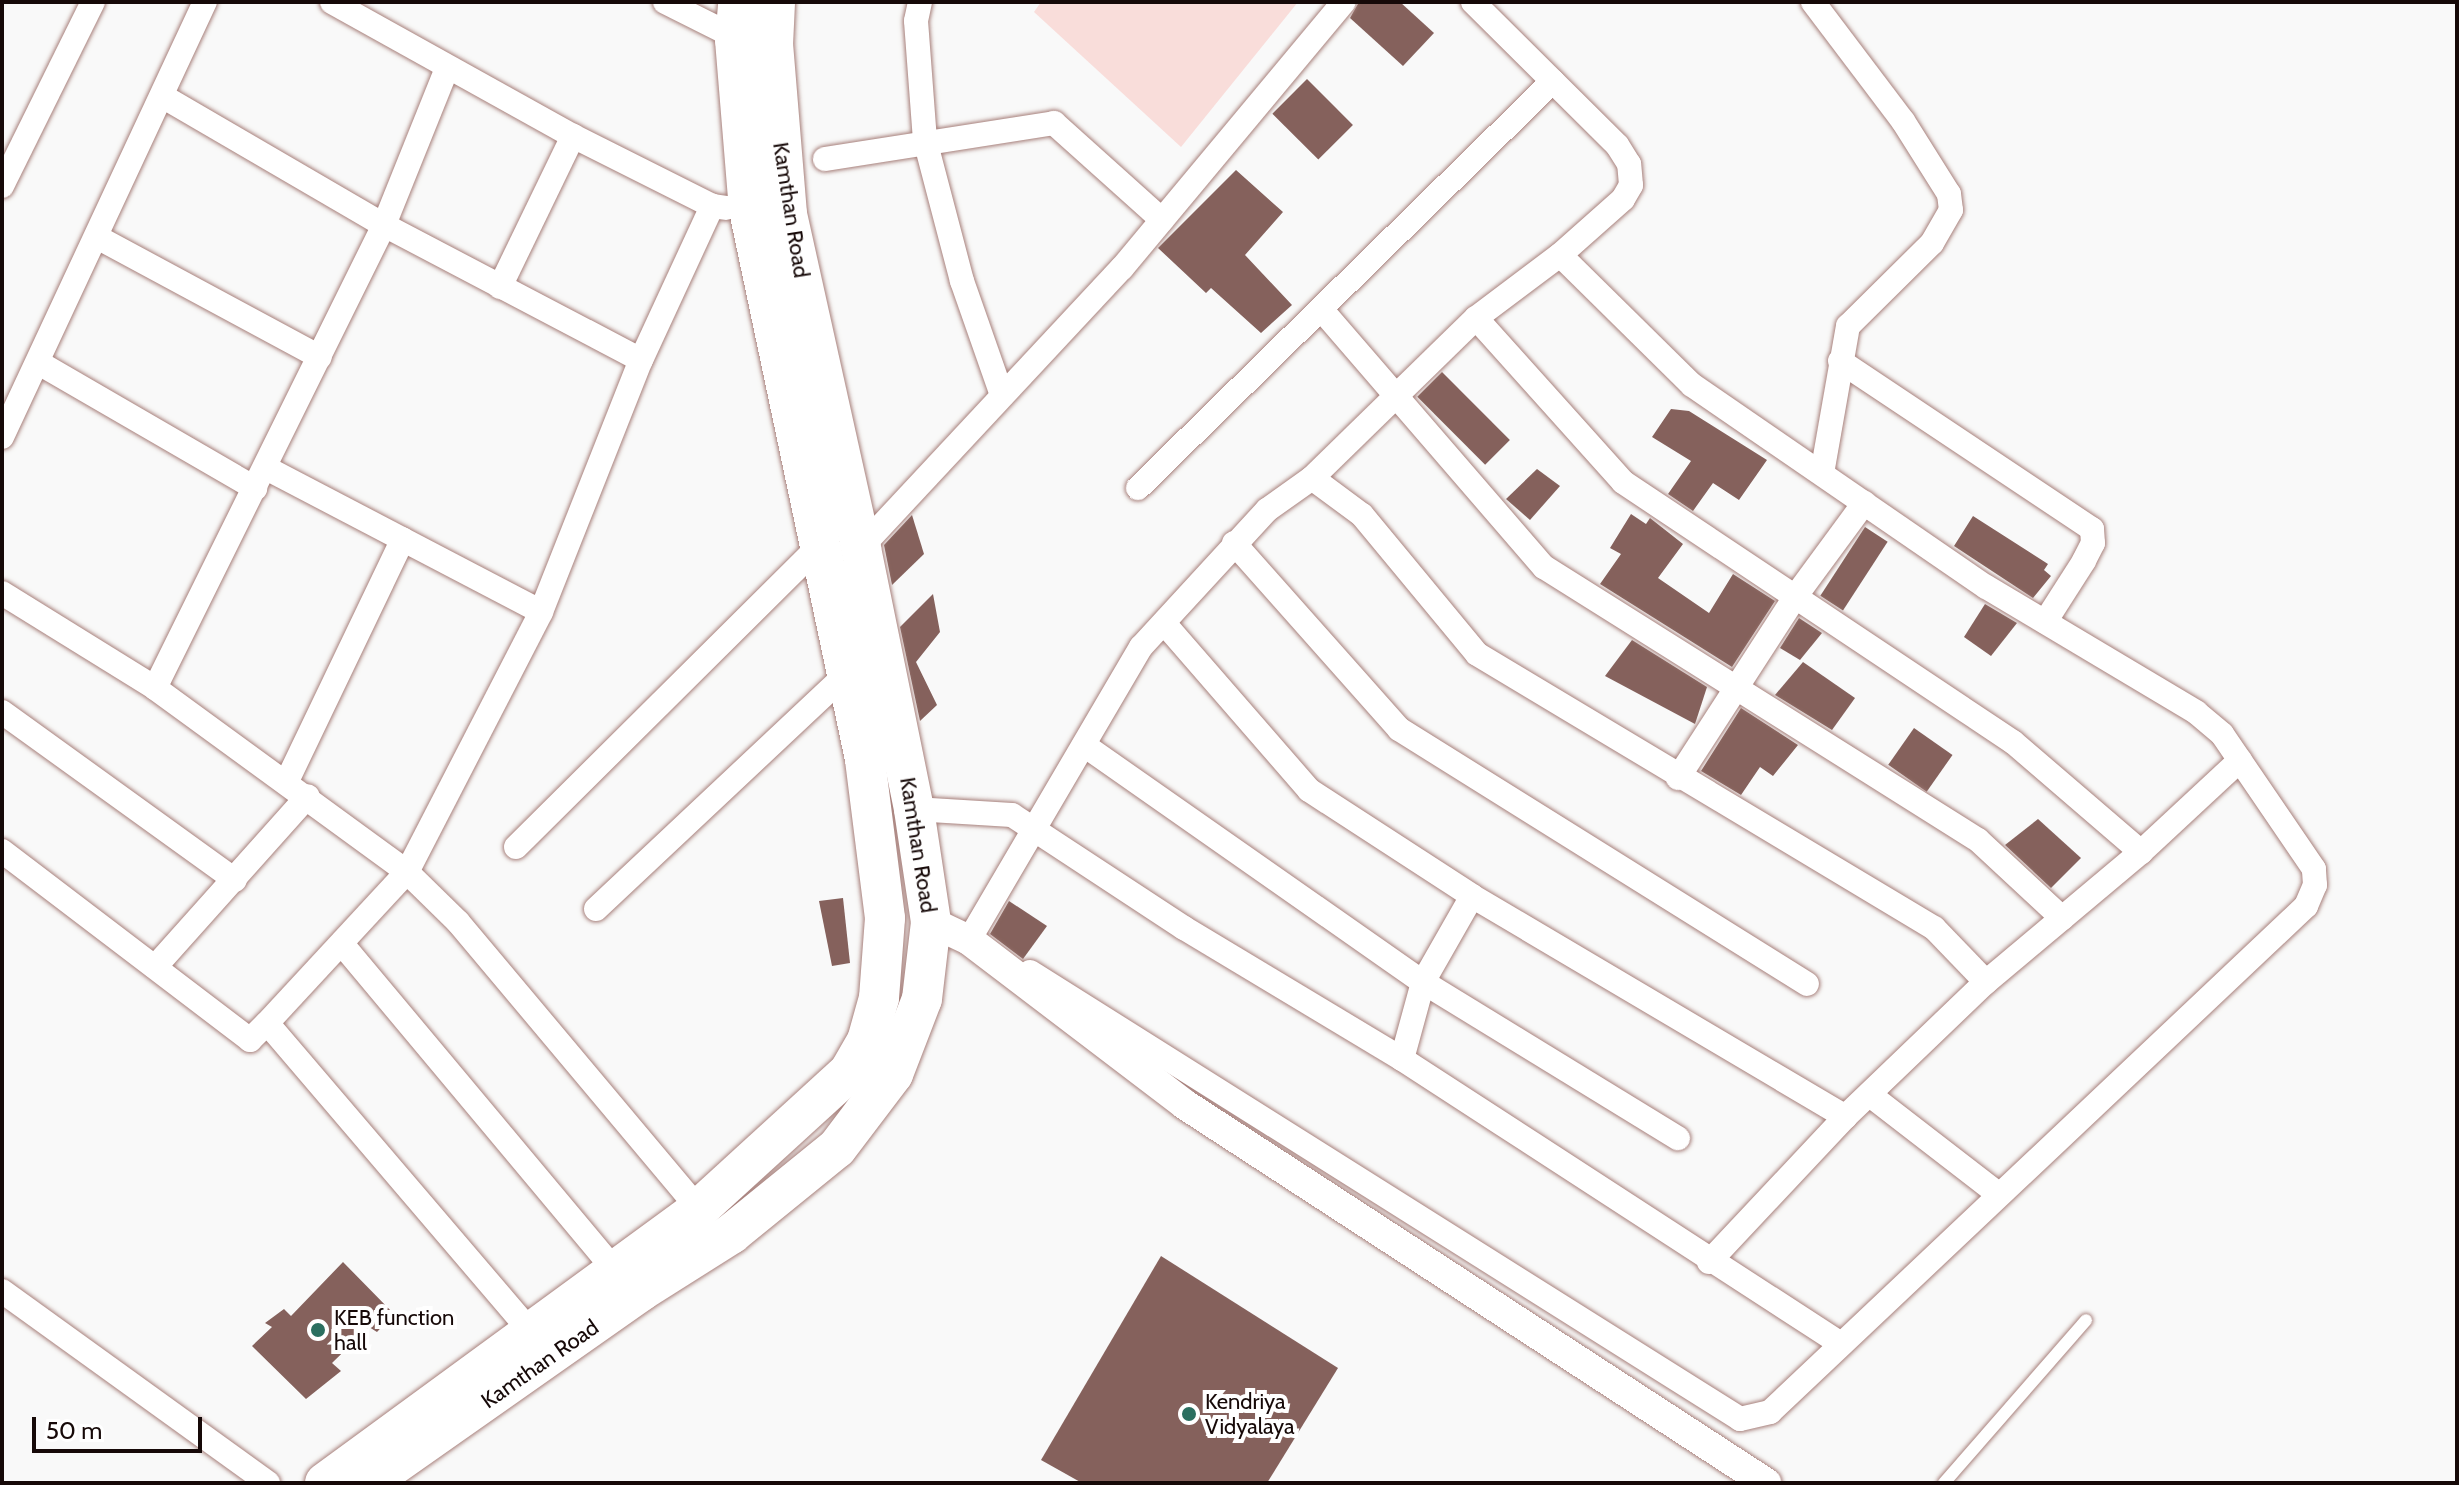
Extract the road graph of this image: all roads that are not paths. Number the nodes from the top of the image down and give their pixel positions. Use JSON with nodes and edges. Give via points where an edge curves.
{"nodes":[{"id":1,"x":93,"y":2,"type":"edge"},
{"id":2,"x":205,"y":2,"type":"edge"},
{"id":3,"x":332,"y":2,"type":"edge"},
{"id":4,"x":665,"y":2,"type":"edge"},
{"id":5,"x":775,"y":2,"type":"edge"},
{"id":6,"x":920,"y":2,"type":"edge"},
{"id":7,"x":1344,"y":2,"type":"edge"},
{"id":8,"x":1473,"y":2,"type":"edge"},
{"id":9,"x":1813,"y":2,"type":"edge"},
{"id":10,"x":736,"y":21,"type":"edge"},
{"id":11,"x":773,"y":45,"type":"junction"},
{"id":12,"x":447,"y":68,"type":"junction"},
{"id":13,"x":1553,"y":81,"type":"junction"},
{"id":14,"x":162,"y":96,"type":"junction"},
{"id":15,"x":573,"y":136,"type":"junction"},
{"id":16,"x":925,"y":140,"type":"junction"},
{"id":17,"x":825,"y":159,"type":"dead end"},
{"id":18,"x":2,"y":186,"type":"edge"},
{"id":19,"x":749,"y":210,"type":"junction"},
{"id":20,"x":1162,"y":220,"type":"junction"},
{"id":21,"x":384,"y":225,"type":"junction"},
{"id":22,"x":97,"y":237,"type":"junction"},
{"id":23,"x":1560,"y":255,"type":"junction"},
{"id":24,"x":500,"y":287,"type":"junction"},
{"id":25,"x":1321,"y":309,"type":"junction"},
{"id":26,"x":1476,"y":318,"type":"junction"},
{"id":27,"x":320,"y":357,"type":"junction"},
{"id":28,"x":641,"y":360,"type":"junction"},
{"id":29,"x":1840,"y":361,"type":"junction"},
{"id":30,"x":39,"y":363,"type":"junction"},
{"id":31,"x":1002,"y":395,"type":"junction"},
{"id":32,"x":1394,"y":396,"type":"junction"},
{"id":33,"x":2,"y":437,"type":"edge"},
{"id":34,"x":1822,"y":473,"type":"junction"},
{"id":35,"x":260,"y":478,"type":"junction"},
{"id":36,"x":1312,"y":478,"type":"junction"},
{"id":37,"x":1138,"y":488,"type":"dead end"},
{"id":38,"x":1864,"y":503,"type":"junction"},
{"id":39,"x":403,"y":539,"type":"junction"},
{"id":40,"x":1234,"y":543,"type":"junction"},
{"id":41,"x":819,"y":546,"type":"junction"},
{"id":42,"x":861,"y":548,"type":"junction"},
{"id":43,"x":827,"y":586,"type":"junction"},
{"id":44,"x":1795,"y":597,"type":"junction"},
{"id":45,"x":6,"y":604,"type":"edge"},
{"id":46,"x":541,"y":612,"type":"junction"},
{"id":47,"x":2045,"y":622,"type":"junction"},
{"id":48,"x":1164,"y":623,"type":"junction"},
{"id":49,"x":846,"y":674,"type":"junction"},
{"id":50,"x":155,"y":688,"type":"junction"},
{"id":51,"x":1734,"y":691,"type":"junction"},
{"id":52,"x":2,"y":712,"type":"edge"},
{"id":53,"x":1084,"y":745,"type":"junction"},
{"id":54,"x":2240,"y":760,"type":"junction"},
{"id":55,"x":1678,"y":778,"type":"junction"},
{"id":56,"x":287,"y":781,"type":"junction"},
{"id":57,"x":308,"y":796,"type":"junction"},
{"id":58,"x":914,"y":809,"type":"junction"},
{"id":59,"x":1035,"y":830,"type":"junction"},
{"id":60,"x":516,"y":847,"type":"dead end"},
{"id":61,"x":2,"y":851,"type":"edge"},
{"id":62,"x":2141,"y":852,"type":"junction"},
{"id":63,"x":407,"y":872,"type":"junction"},
{"id":64,"x":235,"y":880,"type":"junction"},
{"id":65,"x":1472,"y":896,"type":"junction"},
{"id":66,"x":596,"y":909,"type":"dead end"},
{"id":67,"x":2062,"y":918,"type":"junction"},
{"id":68,"x":931,"y":922,"type":"junction"},
{"id":69,"x":970,"y":938,"type":"junction"},
{"id":70,"x":342,"y":944,"type":"junction"},
{"id":71,"x":155,"y":967,"type":"junction"},
{"id":72,"x":1423,"y":982,"type":"junction"},
{"id":73,"x":1986,"y":982,"type":"junction"},
{"id":74,"x":1807,"y":984,"type":"dead end"},
{"id":75,"x":879,"y":998,"type":"junction"},
{"id":76,"x":922,"y":999,"type":"junction"},
{"id":77,"x":267,"y":1023,"type":"junction"},
{"id":78,"x":1402,"y":1059,"type":"junction"},
{"id":79,"x":1870,"y":1095,"type":"junction"},
{"id":80,"x":1845,"y":1117,"type":"junction"},
{"id":81,"x":1678,"y":1138,"type":"dead end"},
{"id":82,"x":1998,"y":1194,"type":"junction"},
{"id":83,"x":699,"y":1209,"type":"junction"},
{"id":84,"x":1709,"y":1262,"type":"junction"},
{"id":85,"x":615,"y":1270,"type":"junction"},
{"id":86,"x":2,"y":1291,"type":"edge"},
{"id":87,"x":2086,"y":1320,"type":"dead end"},
{"id":88,"x":531,"y":1332,"type":"junction"},
{"id":89,"x":1841,"y":1344,"type":"junction"},
{"id":90,"x":268,"y":1483,"type":"edge"},
{"id":91,"x":325,"y":1483,"type":"edge"},
{"id":92,"x":368,"y":1483,"type":"edge"},
{"id":93,"x":1766,"y":1483,"type":"edge"},
{"id":94,"x":1945,"y":1483,"type":"edge"}],
"edges":[{"from":1,"to":18,"type":"street"},
{"from":2,"to":14,"type":"street"},
{"from":3,"to":12,"type":"street"},
{"from":4,"to":10,"type":"street"},
{"from":5,"to":11,"type":"main road","name":"Kamthan Road"},
{"from":6,"to":16,"type":"street","via":[[916,21]]},
{"from":7,"to":20,"type":"street"},
{"from":8,"to":13,"type":"street"},
{"from":9,"to":29,"type":"street","via":[[1903,121],[1949,194],[1951,210],[1932,243],[1858,312],[1848,326]]},
{"from":10,"to":11,"type":"street"},
{"from":10,"to":19,"type":"main road","name":"Kamthan Road"},
{"from":11,"to":19,"type":"main road","name":"Kamthan Road"},
{"from":12,"to":15,"type":"street"},
{"from":12,"to":21,"type":"street"},
{"from":13,"to":23,"type":"street","via":[[1617,145],[1629,164],[1631,185]]},
{"from":13,"to":25,"type":"street"},
{"from":14,"to":21,"type":"street"},
{"from":14,"to":22,"type":"street"},
{"from":15,"to":19,"type":"street"},
{"from":15,"to":24,"type":"street"},
{"from":16,"to":17,"type":"street"},
{"from":16,"to":20,"type":"street","via":[[1054,123]]},
{"from":16,"to":31,"type":"street","via":[[962,281]]},
{"from":19,"to":28,"type":"street"},
{"from":19,"to":41,"type":"main road","name":"Kamthan Road"},
{"from":19,"to":42,"type":"main road","name":"Kamthan Road"},
{"from":20,"to":31,"type":"street"},
{"from":21,"to":24,"type":"street"},
{"from":21,"to":27,"type":"street"},
{"from":22,"to":27,"type":"street"},
{"from":22,"to":30,"type":"street"},
{"from":23,"to":26,"type":"street"},
{"from":23,"to":34,"type":"street","via":[[1684,378]]},
{"from":24,"to":28,"type":"street"},
{"from":25,"to":32,"type":"street"},
{"from":25,"to":37,"type":"street"},
{"from":26,"to":32,"type":"street"},
{"from":26,"to":44,"type":"street","via":[[1623,482]]},
{"from":27,"to":35,"type":"street"},
{"from":28,"to":46,"type":"street"},
{"from":29,"to":34,"type":"street"},
{"from":29,"to":47,"type":"street","via":[[2092,529],[2093,543],[2084,561]]},
{"from":30,"to":33,"type":"street"},
{"from":30,"to":35,"type":"street"},
{"from":31,"to":42,"type":"street"},
{"from":32,"to":36,"type":"street"},
{"from":32,"to":51,"type":"street","via":[[1544,567]]},
{"from":34,"to":38,"type":"street"},
{"from":35,"to":39,"type":"street"},
{"from":35,"to":50,"type":"street"},
{"from":36,"to":40,"type":"street","via":[[1291,489]]},
{"from":36,"to":55,"type":"street","via":[[1362,515],[1477,654]]},
{"from":38,"to":44,"type":"street"},
{"from":38,"to":47,"type":"street"},
{"from":39,"to":46,"type":"street"},
{"from":39,"to":56,"type":"street"},
{"from":40,"to":48,"type":"street"},
{"from":40,"to":74,"type":"street","via":[[1399,729]]},
{"from":41,"to":43,"type":"main road","name":"Kamthan Road"},
{"from":41,"to":60,"type":"street"},
{"from":42,"to":43,"type":"street"},
{"from":42,"to":58,"type":"main road","name":"Kamthan Road"},
{"from":43,"to":49,"type":"main road","name":"Kamthan Road"},
{"from":44,"to":51,"type":"street"},
{"from":44,"to":62,"type":"street","via":[[2013,742]]},
{"from":45,"to":50,"type":"street"},
{"from":46,"to":63,"type":"street"},
{"from":47,"to":54,"type":"street","via":[[2196,712],[2222,734]]},
{"from":48,"to":53,"type":"street","via":[[1141,647]]},
{"from":48,"to":65,"type":"street","via":[[1309,790]]},
{"from":49,"to":66,"type":"street"},
{"from":49,"to":75,"type":"main road","name":"Kamthan Road","via":[[865,759],[885,918]]},
{"from":50,"to":56,"type":"street"},
{"from":51,"to":55,"type":"street"},
{"from":51,"to":67,"type":"street","via":[[1978,840]]},
{"from":52,"to":64,"type":"street"},
{"from":53,"to":59,"type":"street"},
{"from":53,"to":72,"type":"street"},
{"from":54,"to":62,"type":"street"},
{"from":54,"to":82,"type":"street","via":[[2314,869],[2315,885],[2306,906]]},
{"from":55,"to":73,"type":"street","via":[[1934,928]]},
{"from":56,"to":57,"type":"street"},
{"from":57,"to":63,"type":"street"},
{"from":57,"to":64,"type":"street"},
{"from":58,"to":59,"type":"street","via":[[1012,815]]},
{"from":58,"to":68,"type":"main road","name":"Kamthan Road"},
{"from":59,"to":69,"type":"street"},
{"from":59,"to":78,"type":"street","via":[[1184,928]]},
{"from":61,"to":71,"type":"street"},
{"from":62,"to":67,"type":"street"},
{"from":63,"to":70,"type":"street"},
{"from":63,"to":83,"type":"street","via":[[458,922]]},
{"from":64,"to":71,"type":"street"},
{"from":65,"to":72,"type":"street"},
{"from":65,"to":80,"type":"street"},
{"from":67,"to":73,"type":"street"},
{"from":68,"to":69,"type":"street"},
{"from":68,"to":76,"type":"main road","name":"Kamthan Road"},
{"from":69,"to":89,"type":"street","via":[[1740,1419],[1770,1412]]},
{"from":69,"to":93,"type":"street","via":[[1184,1104]]},
{"from":70,"to":77,"type":"street"},
{"from":70,"to":85,"type":"street"},
{"from":71,"to":77,"type":"street","via":[[250,1040]]},
{"from":72,"to":78,"type":"street"},
{"from":72,"to":81,"type":"street"},
{"from":73,"to":79,"type":"street"},
{"from":75,"to":76,"type":"main road"},
{"from":75,"to":83,"type":"main road","name":"Kamthan Road","via":[[867,1041],[849,1072]]},
{"from":76,"to":92,"type":"main road","name":"Kamthan Road","via":[[893,1074],[837,1148],[731,1234]]},
{"from":77,"to":88,"type":"street"},
{"from":78,"to":84,"type":"street"},
{"from":79,"to":80,"type":"street"},
{"from":79,"to":82,"type":"street"},
{"from":80,"to":84,"type":"street"},
{"from":82,"to":89,"type":"street"},
{"from":83,"to":85,"type":"main road","name":"Kamthan Road"},
{"from":84,"to":89,"type":"street"},
{"from":85,"to":88,"type":"main road","name":"Kamthan Road"},
{"from":86,"to":90,"type":"street"},
{"from":87,"to":94,"type":"lane"},
{"from":88,"to":91,"type":"main road","name":"Kamthan Road"}]}
